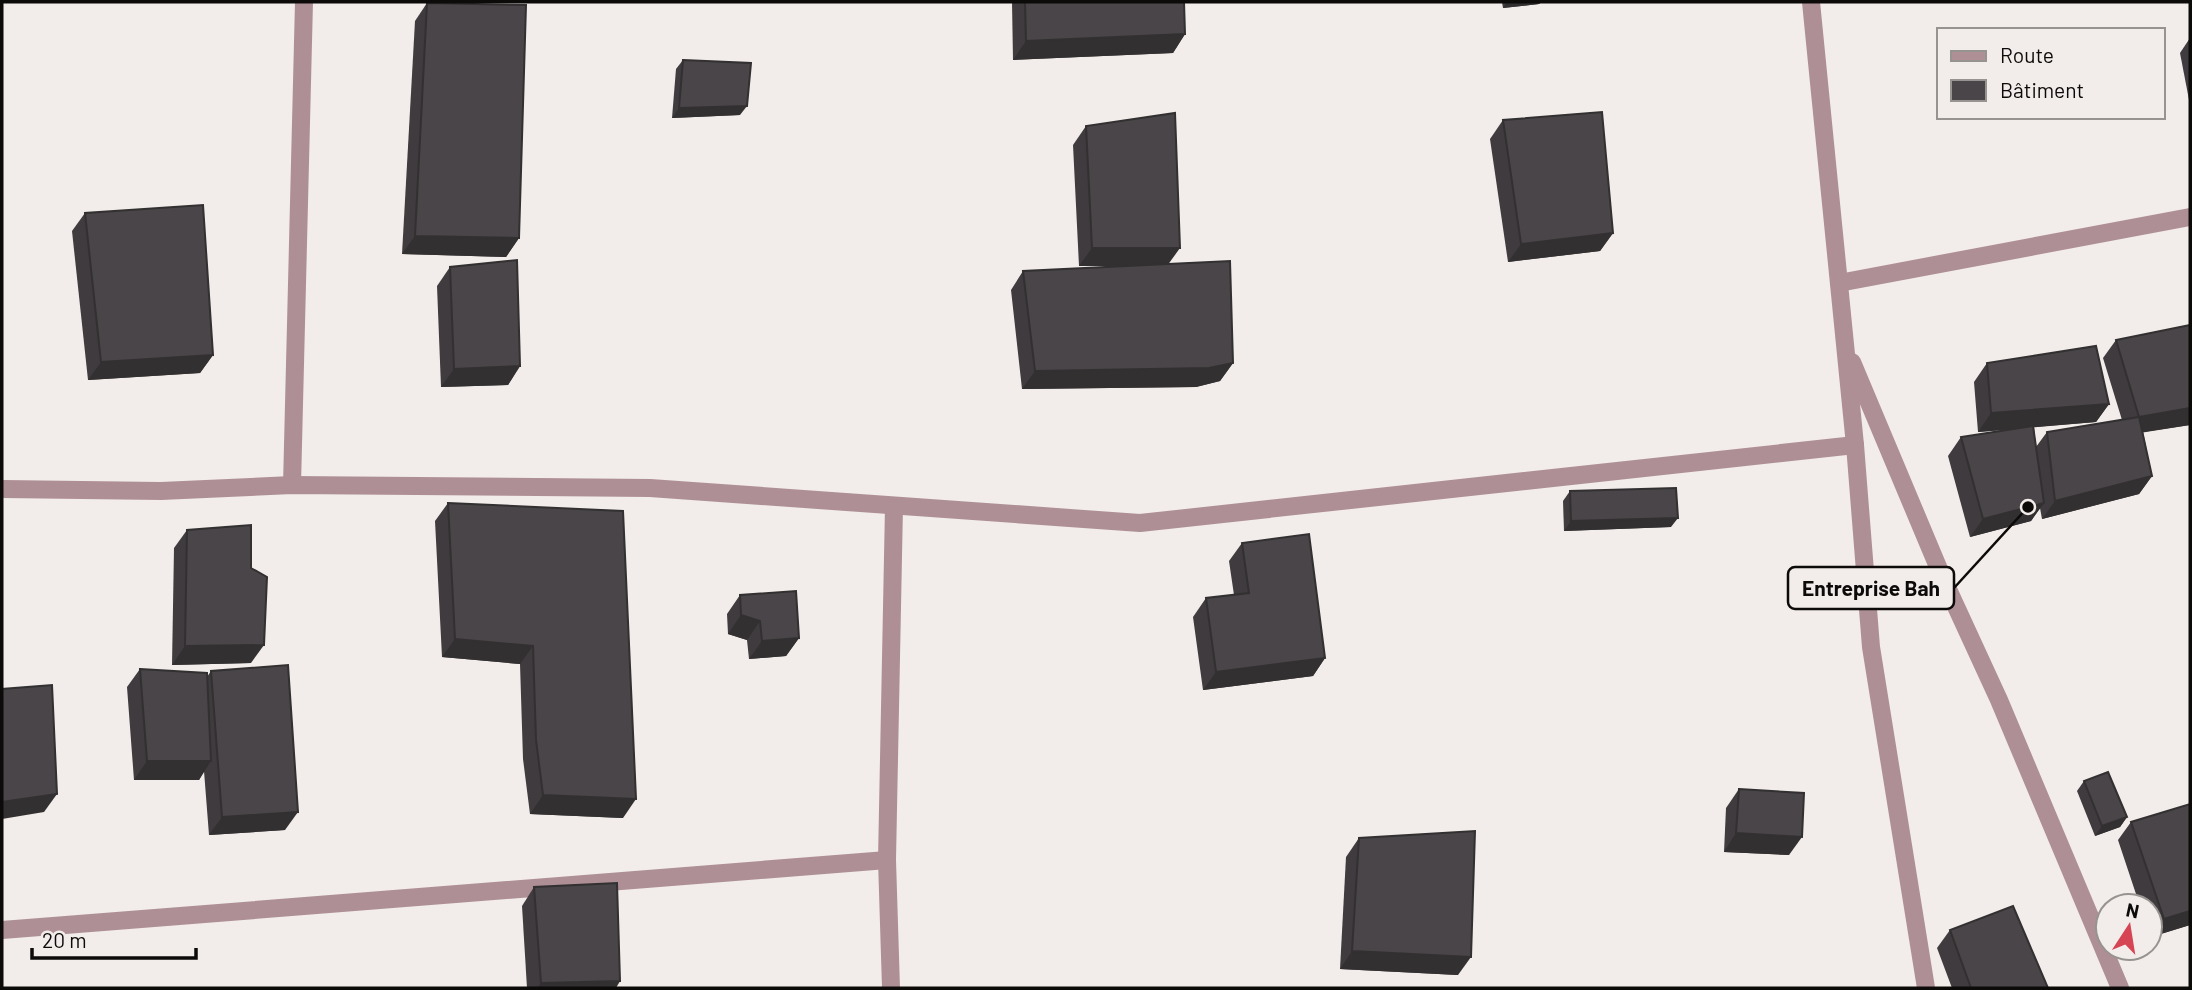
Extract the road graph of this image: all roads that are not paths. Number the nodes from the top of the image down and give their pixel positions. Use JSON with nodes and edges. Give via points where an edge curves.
{"nodes":[{"id":1,"x":304,"y":2,"type":"edge"},
{"id":2,"x":1811,"y":2,"type":"edge"},
{"id":3,"x":2190,"y":217,"type":"edge"},
{"id":4,"x":1839,"y":283,"type":"junction"},
{"id":5,"x":1844,"y":343,"type":"junction"},
{"id":6,"x":1855,"y":445,"type":"junction"},
{"id":7,"x":292,"y":485,"type":"junction"},
{"id":8,"x":2,"y":489,"type":"edge"},
{"id":9,"x":894,"y":506,"type":"junction"},
{"id":10,"x":887,"y":860,"type":"junction"},
{"id":11,"x":2,"y":930,"type":"edge"},
{"id":12,"x":891,"y":988,"type":"edge"},
{"id":13,"x":1926,"y":988,"type":"edge"},
{"id":14,"x":2120,"y":988,"type":"edge"}],
"edges":[{"from":1,"to":7,"type":"street"},
{"from":2,"to":4,"type":"street"},
{"from":3,"to":4,"type":"street"},
{"from":4,"to":5,"type":"street"},
{"from":5,"to":6,"type":"street"},
{"from":5,"to":14,"type":"street"},
{"from":6,"to":9,"type":"street","via":[[1140,523]]},
{"from":6,"to":13,"type":"street","via":[[1871,647]]},
{"from":7,"to":8,"type":"street","via":[[161,491]]},
{"from":7,"to":9,"type":"street","via":[[650,488]]},
{"from":9,"to":10,"type":"street"},
{"from":10,"to":11,"type":"street"},
{"from":10,"to":12,"type":"street"}]}
